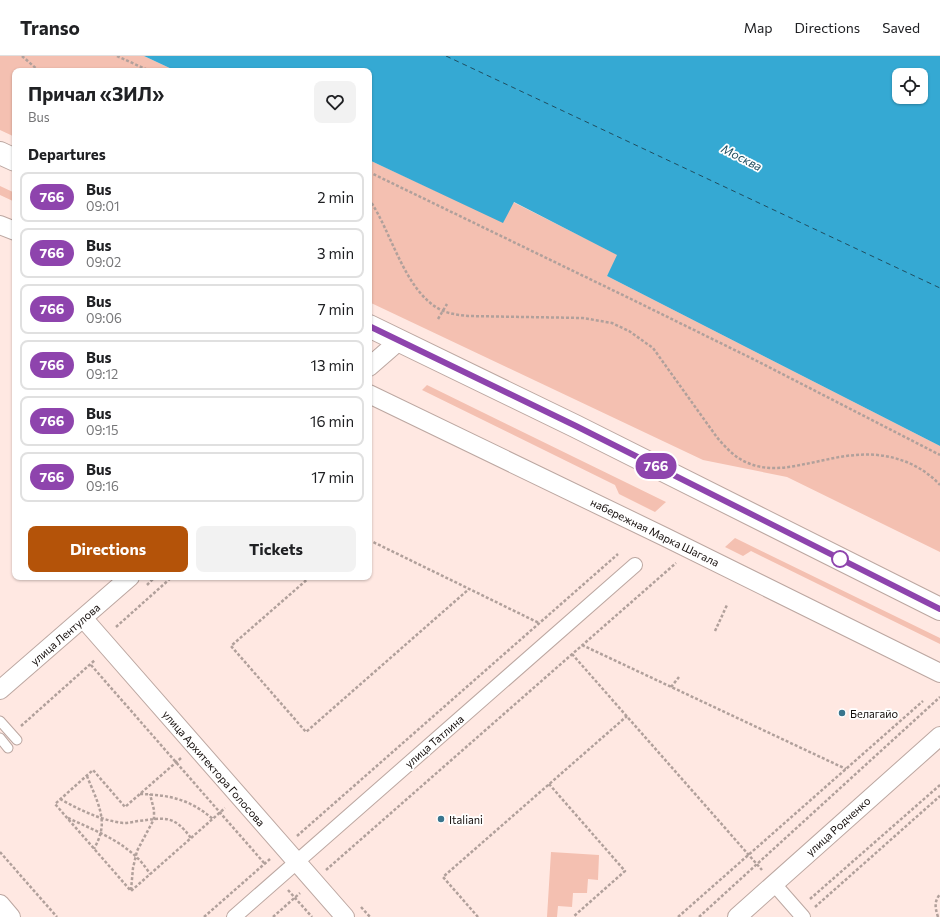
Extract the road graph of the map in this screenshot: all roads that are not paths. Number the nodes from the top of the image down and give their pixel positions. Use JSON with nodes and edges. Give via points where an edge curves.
{"nodes":[{"id":1,"x":0,"y":153,"type":"edge"},
{"id":2,"x":12,"y":159,"type":"edge"},
{"id":3,"x":0,"y":225,"type":"edge"},
{"id":4,"x":12,"y":231,"type":"edge"},
{"id":5,"x":372,"y":327,"type":"edge"},
{"id":6,"x":400,"y":340,"type":"junction"},
{"id":7,"x":372,"y":364,"type":"edge"},
{"id":8,"x":372,"y":395,"type":"edge"},
{"id":9,"x":635,"y":565,"type":"dead end"},
{"id":10,"x":127,"y":580,"type":"edge"},
{"id":11,"x":940,"y":610,"type":"edge"},
{"id":12,"x":83,"y":618,"type":"junction"},
{"id":13,"x":940,"y":673,"type":"edge"},
{"id":14,"x":0,"y":690,"type":"edge"},
{"id":15,"x":0,"y":720,"type":"edge"},
{"id":16,"x":940,"y":736,"type":"edge"},
{"id":17,"x":14,"y":737,"type":"road end"},
{"id":18,"x":0,"y":738,"type":"edge"},
{"id":19,"x":8,"y":748,"type":"dead end"},
{"id":20,"x":297,"y":862,"type":"junction"},
{"id":21,"x":774,"y":884,"type":"junction"},
{"id":22,"x":0,"y":904,"type":"edge"},
{"id":23,"x":804,"y":913,"type":"edge"},
{"id":24,"x":11,"y":917,"type":"edge"},
{"id":25,"x":234,"y":917,"type":"edge"},
{"id":26,"x":345,"y":917,"type":"edge"},
{"id":27,"x":737,"y":917,"type":"edge"}],
"edges":[{"from":1,"to":2,"type":"main road"},
{"from":3,"to":4,"type":"street"},
{"from":5,"to":6,"type":"main road"},
{"from":6,"to":7,"type":"street"},
{"from":6,"to":11,"type":"main road"},
{"from":8,"to":13,"type":"street","name":"набережная Марка Шагала","via":[[691,549]]},
{"from":9,"to":20,"type":"street","name":"улица Татлина"},
{"from":10,"to":12,"type":"street","name":"улица Лентулова"},
{"from":12,"to":14,"type":"street","name":"улица Лентулова"},
{"from":12,"to":20,"type":"street","name":"улица Архитектора Голосова"},
{"from":15,"to":17,"type":"lane"},
{"from":16,"to":21,"type":"street","name":"улица Родченко"},
{"from":18,"to":19,"type":"lane"},
{"from":20,"to":25,"type":"street","name":"улица Татлина"},
{"from":20,"to":26,"type":"street","name":"улица Архитектора Голосова"},
{"from":21,"to":23,"type":"street"},
{"from":21,"to":27,"type":"street","name":"улица Родченко"},
{"from":22,"to":24,"type":"street"}]}
